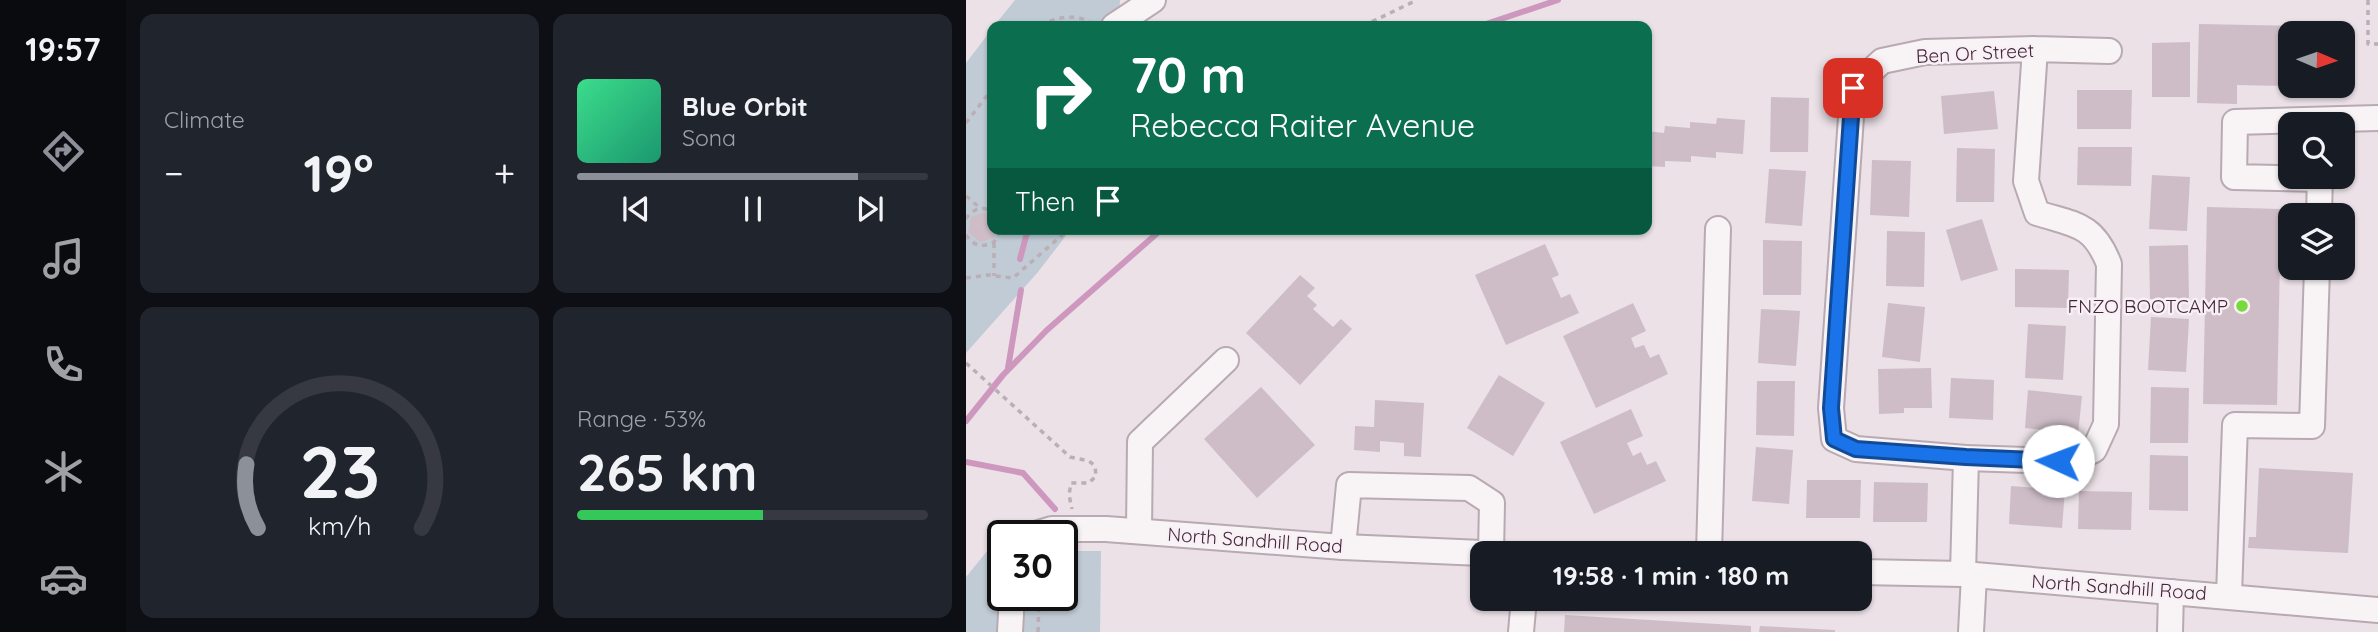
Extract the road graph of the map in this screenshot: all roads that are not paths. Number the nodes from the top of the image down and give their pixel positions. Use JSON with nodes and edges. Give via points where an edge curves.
{"nodes":[{"id":1,"x":1153,"y":0,"type":"edge"},
{"id":2,"x":1122,"y":21,"type":"edge"},
{"id":3,"x":2035,"y":49,"type":"junction"},
{"id":4,"x":2109,"y":51,"type":"dead end"},
{"id":5,"x":2378,"y":118,"type":"edge"},
{"id":6,"x":2355,"y":120,"type":"edge"},
{"id":7,"x":2278,"y":122,"type":"edge"},
{"id":8,"x":2278,"y":178,"type":"edge"},
{"id":9,"x":1718,"y":229,"type":"dead end"},
{"id":10,"x":2317,"y":280,"type":"edge"},
{"id":11,"x":1226,"y":360,"type":"dead end"},
{"id":12,"x":1966,"y":457,"type":"junction"},
{"id":13,"x":1078,"y":528,"type":"edge"},
{"id":14,"x":1139,"y":531,"type":"junction"},
{"id":15,"x":1491,"y":541,"type":"edge"},
{"id":16,"x":1709,"y":541,"type":"edge"},
{"id":17,"x":1343,"y":547,"type":"junction"},
{"id":18,"x":1470,"y":552,"type":"edge"},
{"id":19,"x":1872,"y":572,"type":"edge"},
{"id":20,"x":1969,"y":575,"type":"junction"},
{"id":21,"x":2171,"y":592,"type":"junction"},
{"id":22,"x":2229,"y":595,"type":"junction"},
{"id":23,"x":2378,"y":610,"type":"edge"},
{"id":24,"x":1011,"y":611,"type":"edge"},
{"id":25,"x":1523,"y":611,"type":"edge"},
{"id":26,"x":1010,"y":632,"type":"edge"},
{"id":27,"x":1521,"y":632,"type":"edge"},
{"id":28,"x":1971,"y":632,"type":"edge"},
{"id":29,"x":2170,"y":632,"type":"edge"}],
"edges":[{"from":1,"to":2,"type":"street"},
{"from":3,"to":4,"type":"street","name":"Ben Or Street"},
{"from":3,"to":12,"type":"street","via":[[2026,181],[2037,213],[2087,228],[2109,264],[2106,424],[2094,450],[2077,458]]},
{"from":3,"to":12,"type":"street","name":"Ben Or Street","via":[[1925,52],[1882,61],[1853,88],[1831,408],[1834,439],[1856,449]]},
{"from":5,"to":6,"type":"street"},
{"from":7,"to":8,"type":"street","via":[[2235,122],[2234,177]]},
{"from":9,"to":16,"type":"street"},
{"from":10,"to":22,"type":"street","via":[[2312,426],[2235,425]]},
{"from":11,"to":14,"type":"street","via":[[1140,442]]},
{"from":12,"to":20,"type":"street"},
{"from":13,"to":14,"type":"street","name":"North Sandhill Road"},
{"from":14,"to":17,"type":"street","name":"North Sandhill Road"},
{"from":15,"to":17,"type":"street","via":[[1492,503],[1469,488],[1349,485]]},
{"from":17,"to":18,"type":"street","name":"North Sandhill Road"},
{"from":19,"to":20,"type":"street","name":"North Sandhill Road"},
{"from":20,"to":21,"type":"street","name":"North Sandhill Road"},
{"from":20,"to":28,"type":"street"},
{"from":21,"to":22,"type":"street","name":"North Sandhill Road"},
{"from":21,"to":29,"type":"street"},
{"from":22,"to":23,"type":"street","name":"North Sandhill Road"},
{"from":24,"to":26,"type":"street"},
{"from":25,"to":27,"type":"street"}]}
